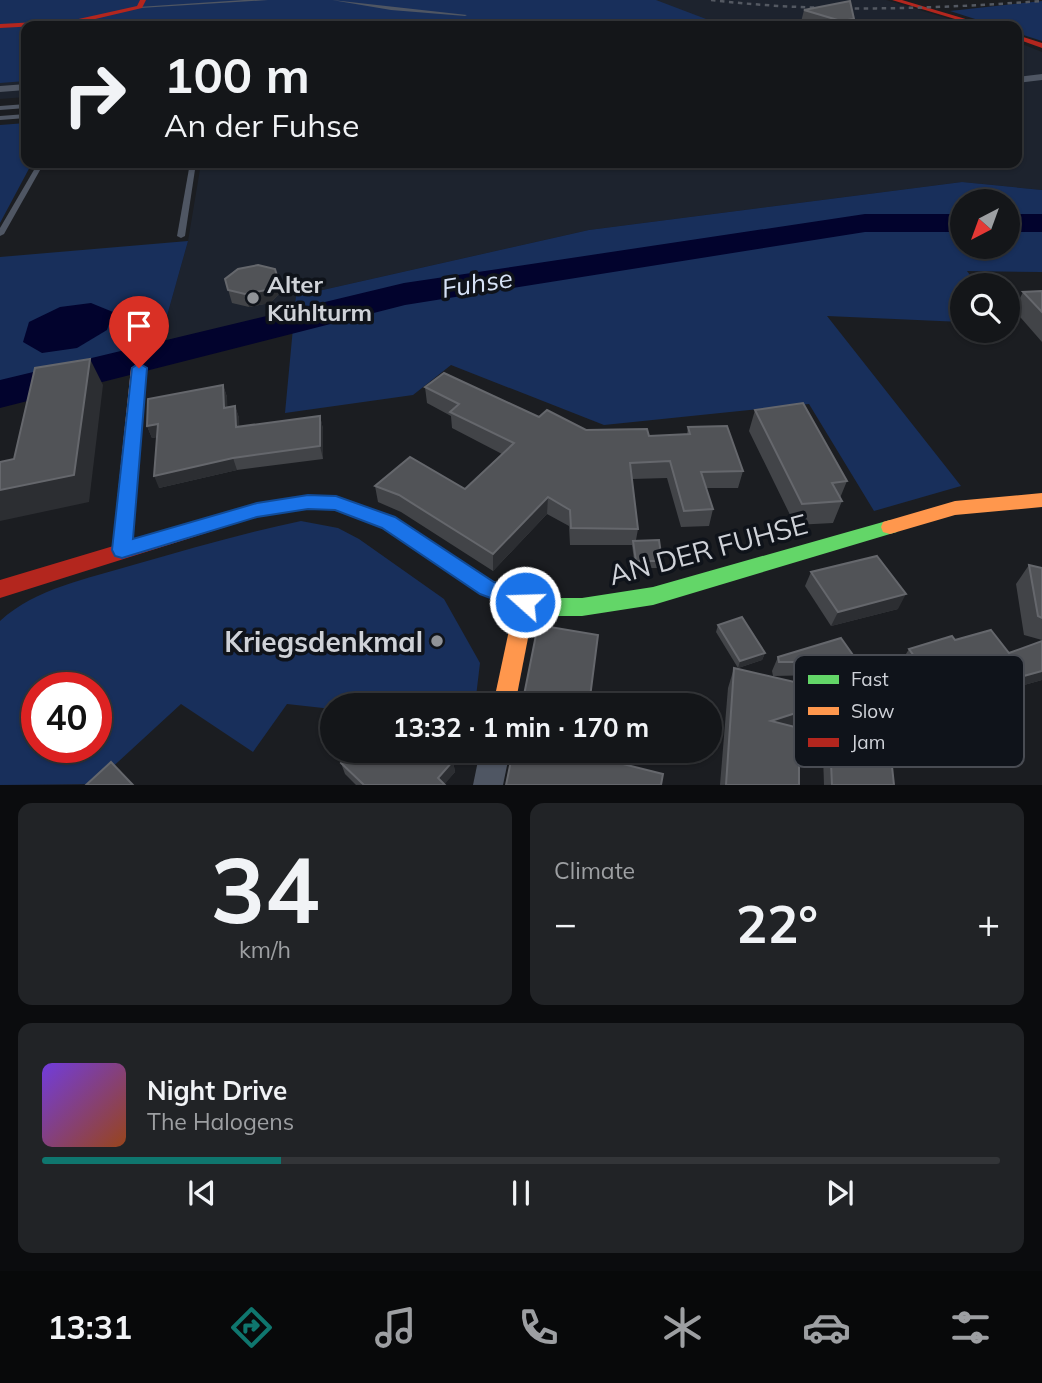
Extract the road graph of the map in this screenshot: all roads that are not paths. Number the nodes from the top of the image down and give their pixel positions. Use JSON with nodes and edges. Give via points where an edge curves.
{"nodes":[{"id":1,"x":266,"y":0,"type":"edge"},
{"id":2,"x":334,"y":0,"type":"edge"},
{"id":3,"x":895,"y":0,"type":"edge"},
{"id":4,"x":142,"y":4,"type":"edge"},
{"id":5,"x":466,"y":15,"type":"dead end"},
{"id":6,"x":78,"y":21,"type":"edge"},
{"id":7,"x":968,"y":21,"type":"edge"},
{"id":8,"x":21,"y":25,"type":"edge"},
{"id":9,"x":0,"y":26,"type":"edge"},
{"id":10,"x":1022,"y":39,"type":"edge"},
{"id":11,"x":1042,"y":47,"type":"edge"},
{"id":12,"x":1042,"y":77,"type":"edge"},
{"id":13,"x":1022,"y":79,"type":"edge"},
{"id":14,"x":21,"y":87,"type":"edge"},
{"id":15,"x":0,"y":89,"type":"edge"},
{"id":16,"x":21,"y":106,"type":"edge"},
{"id":17,"x":0,"y":108,"type":"edge"},
{"id":18,"x":21,"y":116,"type":"edge"},
{"id":19,"x":0,"y":118,"type":"edge"},
{"id":20,"x":38,"y":168,"type":"edge"},
{"id":21,"x":193,"y":168,"type":"edge"},
{"id":22,"x":0,"y":234,"type":"edge"},
{"id":23,"x":181,"y":236,"type":"dead end"},
{"id":24,"x":139,"y":368,"type":"dead end"},
{"id":25,"x":1042,"y":500,"type":"edge"},
{"id":26,"x":122,"y":550,"type":"junction"},
{"id":27,"x":0,"y":589,"type":"edge"},
{"id":28,"x":525,"y":602,"type":"junction"},
{"id":29,"x":506,"y":693,"type":"edge"},
{"id":30,"x":493,"y":763,"type":"edge"},
{"id":31,"x":488,"y":785,"type":"edge"}],
"edges":[{"from":1,"to":4,"type":"lane"},
{"from":2,"to":5,"type":"lane"},
{"from":3,"to":7,"type":"street"},
{"from":4,"to":6,"type":"street"},
{"from":8,"to":9,"type":"street"},
{"from":10,"to":11,"type":"street"},
{"from":12,"to":13,"type":"street"},
{"from":14,"to":15,"type":"street"},
{"from":16,"to":17,"type":"lane"},
{"from":18,"to":19,"type":"lane"},
{"from":20,"to":22,"type":"lane"},
{"from":21,"to":23,"type":"lane"},
{"from":24,"to":26,"type":"street"},
{"from":25,"to":28,"type":"street","name":"AN DER FUHSE","via":[[955,508],[653,596],[582,607]]},
{"from":26,"to":27,"type":"street","name":"AN DER FUHSE"},
{"from":26,"to":28,"type":"street","name":"AN DER FUHSE","via":[[257,510],[336,503],[388,523],[487,588]]},
{"from":28,"to":29,"type":"street"},
{"from":30,"to":31,"type":"street"}]}
